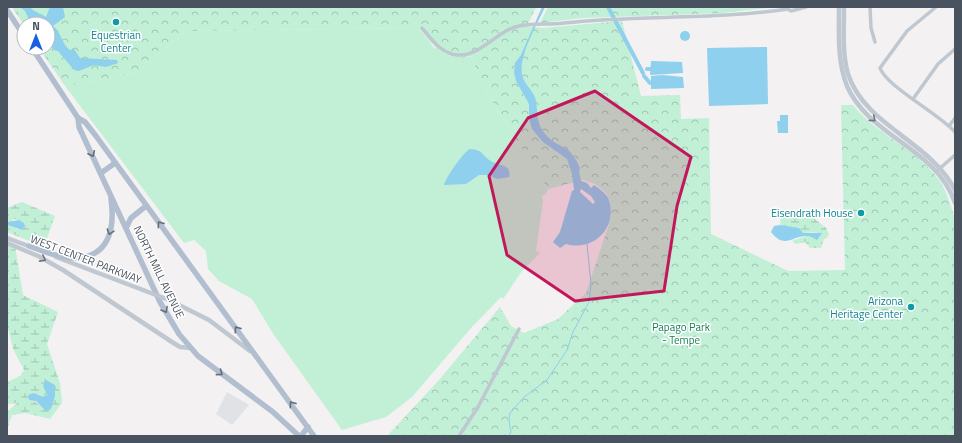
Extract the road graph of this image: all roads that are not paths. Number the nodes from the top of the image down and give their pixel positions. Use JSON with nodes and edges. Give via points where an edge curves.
{"nodes":[{"id":1,"x":806,"y":7,"type":"edge"},
{"id":2,"x":839,"y":7,"type":"edge"},
{"id":3,"x":844,"y":7,"type":"edge"},
{"id":4,"x":870,"y":7,"type":"edge"},
{"id":5,"x":936,"y":7,"type":"edge"},
{"id":6,"x":789,"y":8,"type":"edge"},
{"id":7,"x":7,"y":10,"type":"edge"},
{"id":8,"x":16,"y":24,"type":"edge"},
{"id":9,"x":422,"y":28,"type":"dead end"},
{"id":10,"x":875,"y":42,"type":"dead end"},
{"id":11,"x":955,"y":49,"type":"edge"},
{"id":12,"x":37,"y":56,"type":"edge"},
{"id":13,"x":913,"y":99,"type":"junction"},
{"id":14,"x":78,"y":118,"type":"junction"},
{"id":15,"x":955,"y":118,"type":"edge"},
{"id":16,"x":950,"y":126,"type":"junction"},
{"id":17,"x":955,"y":132,"type":"edge"},
{"id":18,"x":955,"y":155,"type":"edge"},
{"id":19,"x":115,"y":162,"type":"junction"},
{"id":20,"x":939,"y":169,"type":"junction"},
{"id":21,"x":101,"y":173,"type":"junction"},
{"id":22,"x":955,"y":190,"type":"edge"},
{"id":23,"x":110,"y":193,"type":"junction"},
{"id":24,"x":955,"y":203,"type":"edge"},
{"id":25,"x":146,"y":206,"type":"junction"},
{"id":26,"x":126,"y":228,"type":"junction"},
{"id":27,"x":7,"y":238,"type":"edge"},
{"id":28,"x":7,"y":243,"type":"edge"},
{"id":29,"x":29,"y":246,"type":"junction"},
{"id":30,"x":519,"y":329,"type":"dead end"},
{"id":31,"x":190,"y":348,"type":"junction"},
{"id":32,"x":260,"y":360,"type":"junction"},
{"id":33,"x":308,"y":427,"type":"junction"},
{"id":34,"x":300,"y":436,"type":"edge"},
{"id":35,"x":314,"y":436,"type":"edge"},
{"id":36,"x":459,"y":436,"type":"edge"}],
"edges":[{"from":1,"to":6,"type":"street","via":[[791,11]]},
{"from":2,"to":20,"type":"street","one_way":true,"via":[[840,64],[853,97],[871,118]]},
{"from":3,"to":20,"type":"street","via":[[845,60],[858,95],[874,112],[929,156]]},
{"from":4,"to":10,"type":"street"},
{"from":5,"to":13,"type":"street","via":[[907,31],[880,68],[888,80]]},
{"from":6,"to":9,"type":"street","via":[[719,17],[526,24],[509,28],[478,50],[457,55],[440,48]]},
{"from":7,"to":8,"type":"main road"},
{"from":11,"to":13,"type":"street","via":[[938,64]]},
{"from":12,"to":14,"type":"main road","name":"NORTH MILL AVENUE"},
{"from":13,"to":16,"type":"street"},
{"from":14,"to":19,"type":"main road","name":"NORTH MILL AVENUE","via":[[86,122]]},
{"from":14,"to":21,"type":"main road","name":"NORTH MILL AVENUE","one_way":true,"via":[[79,127]]},
{"from":15,"to":16,"type":"street"},
{"from":16,"to":17,"type":"street"},
{"from":18,"to":20,"type":"street"},
{"from":19,"to":21,"type":"main road"},
{"from":19,"to":25,"type":"main road","name":"NORTH MILL AVENUE"},
{"from":20,"to":22,"type":"street"},
{"from":20,"to":24,"type":"street"},
{"from":21,"to":23,"type":"main road","name":"NORTH MILL AVENUE"},
{"from":23,"to":26,"type":"main road","name":"NORTH MILL AVENUE"},
{"from":23,"to":29,"type":"main road","one_way":true,"via":[[112,228],[106,241],[96,251],[83,257],[72,258]]},
{"from":25,"to":26,"type":"main road","via":[[131,218]]},
{"from":32,"to":25,"type":"main road","name":"NORTH MILL AVENUE","one_way":true},
{"from":26,"to":31,"type":"main road","name":"NORTH MILL AVENUE","one_way":true,"via":[[160,302]]},
{"from":27,"to":29,"type":"street","name":"WEST CENTER PARKWAY"},
{"from":28,"to":31,"type":"street","name":"WEST CENTER PARKWAY","one_way":true,"via":[[57,266],[172,342]]},
{"from":29,"to":32,"type":"street","name":"WEST CENTER PARKWAY","bridge":true,"via":[[195,312],[216,324]]},
{"from":30,"to":36,"type":"street","via":[[478,407]]},
{"from":31,"to":34,"type":"main road","name":"NORTH MILL AVENUE","one_way":true},
{"from":33,"to":32,"type":"main road","name":"NORTH MILL AVENUE","one_way":true},
{"from":33,"to":34,"type":"main road"},
{"from":33,"to":35,"type":"main road","name":"NORTH MILL AVENUE"}]}
